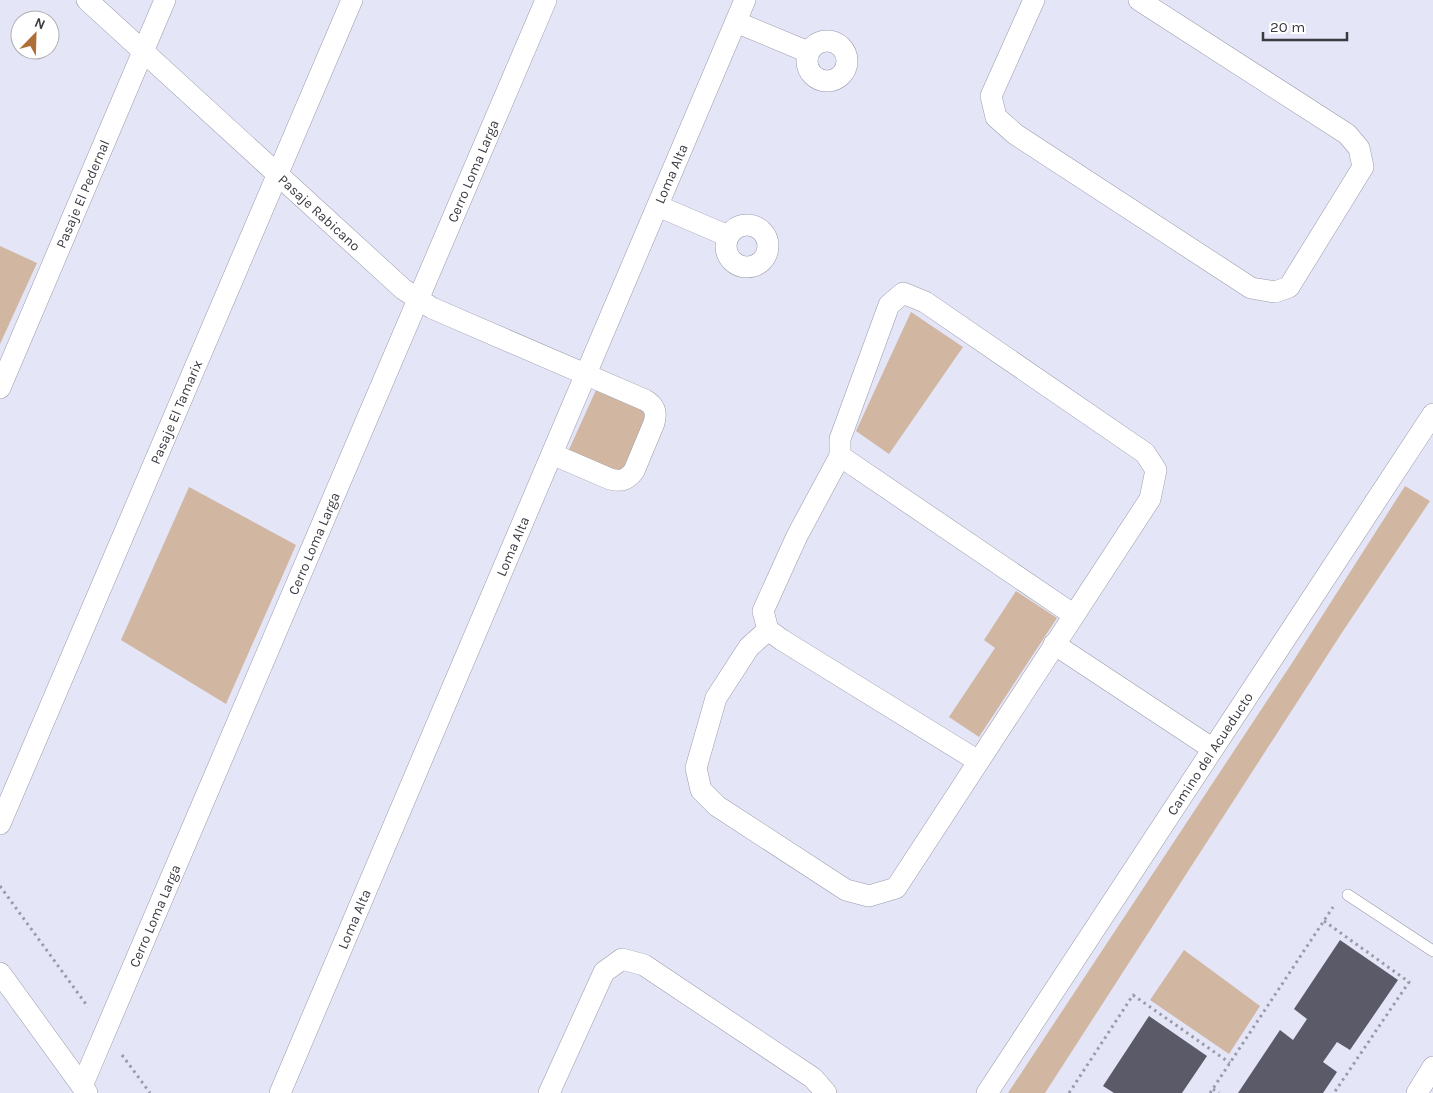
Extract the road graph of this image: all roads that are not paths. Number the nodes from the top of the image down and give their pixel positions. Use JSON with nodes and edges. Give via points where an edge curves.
{"nodes":[{"id":1,"x":87,"y":0,"type":"edge"},
{"id":2,"x":165,"y":0,"type":"edge"},
{"id":3,"x":352,"y":0,"type":"edge"},
{"id":4,"x":546,"y":0,"type":"edge"},
{"id":5,"x":745,"y":0,"type":"edge"},
{"id":6,"x":1034,"y":0,"type":"edge"},
{"id":7,"x":1139,"y":0,"type":"edge"},
{"id":8,"x":736,"y":22,"type":"junction"},
{"id":9,"x":143,"y":52,"type":"junction"},
{"id":10,"x":845,"y":70,"type":"dead end"},
{"id":11,"x":278,"y":175,"type":"junction"},
{"id":12,"x":658,"y":206,"type":"junction"},
{"id":13,"x":728,"y":236,"type":"dead end"},
{"id":14,"x":418,"y":300,"type":"junction"},
{"id":15,"x":586,"y":375,"type":"junction"},
{"id":16,"x":0,"y":388,"type":"edge"},
{"id":17,"x":1433,"y":414,"type":"edge"},
{"id":18,"x":552,"y":454,"type":"junction"},
{"id":19,"x":840,"y":456,"type":"junction"},
{"id":20,"x":1074,"y":615,"type":"junction"},
{"id":21,"x":768,"y":630,"type":"junction"},
{"id":22,"x":1054,"y":644,"type":"junction"},
{"id":23,"x":1213,"y":749,"type":"junction"},
{"id":24,"x":978,"y":761,"type":"junction"},
{"id":25,"x":0,"y":824,"type":"edge"},
{"id":26,"x":1348,"y":895,"type":"road end"},
{"id":27,"x":1433,"y":951,"type":"edge"},
{"id":28,"x":0,"y":972,"type":"edge"},
{"id":29,"x":1433,"y":1067,"type":"edge"},
{"id":30,"x":85,"y":1090,"type":"edge"},
{"id":31,"x":280,"y":1093,"type":"edge"},
{"id":32,"x":549,"y":1093,"type":"edge"},
{"id":33,"x":826,"y":1093,"type":"edge"},
{"id":34,"x":987,"y":1093,"type":"edge"},
{"id":35,"x":1417,"y":1093,"type":"edge"}],
"edges":[{"from":1,"to":9,"type":"street","name":"Pasaje Rabicano"},
{"from":2,"to":9,"type":"street","name":"Pasaje El Pedernal"},
{"from":3,"to":11,"type":"street","name":"Pasaje El Tamarix"},
{"from":4,"to":14,"type":"street","name":"Cerro Loma Larga"},
{"from":5,"to":8,"type":"street","name":"Loma Alta"},
{"from":6,"to":7,"type":"street","via":[[992,96],[996,117],[1015,134],[1251,288],[1274,292],[1289,286],[1363,167],[1359,148],[1347,134]]},
{"from":8,"to":10,"type":"street","via":[[808,52],[825,41],[838,44],[846,56]]},
{"from":8,"to":12,"type":"street","name":"Loma Alta"},
{"from":9,"to":11,"type":"street","name":"Pasaje Rabicano"},
{"from":9,"to":16,"type":"street","name":"Pasaje El Pedernal"},
{"from":11,"to":14,"type":"street","name":"Pasaje Rabicano"},
{"from":11,"to":25,"type":"street","name":"Pasaje El Tamarix"},
{"from":12,"to":13,"type":"street"},
{"from":12,"to":15,"type":"street","name":"Loma Alta"},
{"from":14,"to":15,"type":"street","name":"Pasaje Rabicano"},
{"from":14,"to":30,"type":"street","name":"Cerro Loma Larga","via":[[105,1032]]},
{"from":15,"to":18,"type":"street","name":"Loma Alta"},
{"from":15,"to":18,"type":"street","name":"Pasaje Rabicano","via":[[651,404],[655,409],[651,431],[634,471],[623,481],[610,479]]},
{"from":17,"to":23,"type":"street","name":"Camino del Acueducto"},
{"from":18,"to":31,"type":"street","name":"Loma Alta"},
{"from":19,"to":20,"type":"street"},
{"from":19,"to":20,"type":"street","via":[[840,439],[890,305],[903,293],[925,302],[1144,453],[1156,470],[1150,499]]},
{"from":19,"to":21,"type":"street","via":[[797,536],[764,611]]},
{"from":20,"to":22,"type":"street"},
{"from":21,"to":24,"type":"street"},
{"from":21,"to":24,"type":"street","via":[[749,647],[716,698],[696,768],[700,790],[717,806],[846,890],[868,896],[896,888]]},
{"from":22,"to":23,"type":"street"},
{"from":22,"to":24,"type":"street"},
{"from":23,"to":34,"type":"street","name":"Camino del Acueducto"},
{"from":26,"to":27,"type":"lane"},
{"from":28,"to":30,"type":"street"},
{"from":29,"to":35,"type":"street"},
{"from":32,"to":33,"type":"street","via":[[604,972],[622,959],[644,965],[813,1078]]}]}
